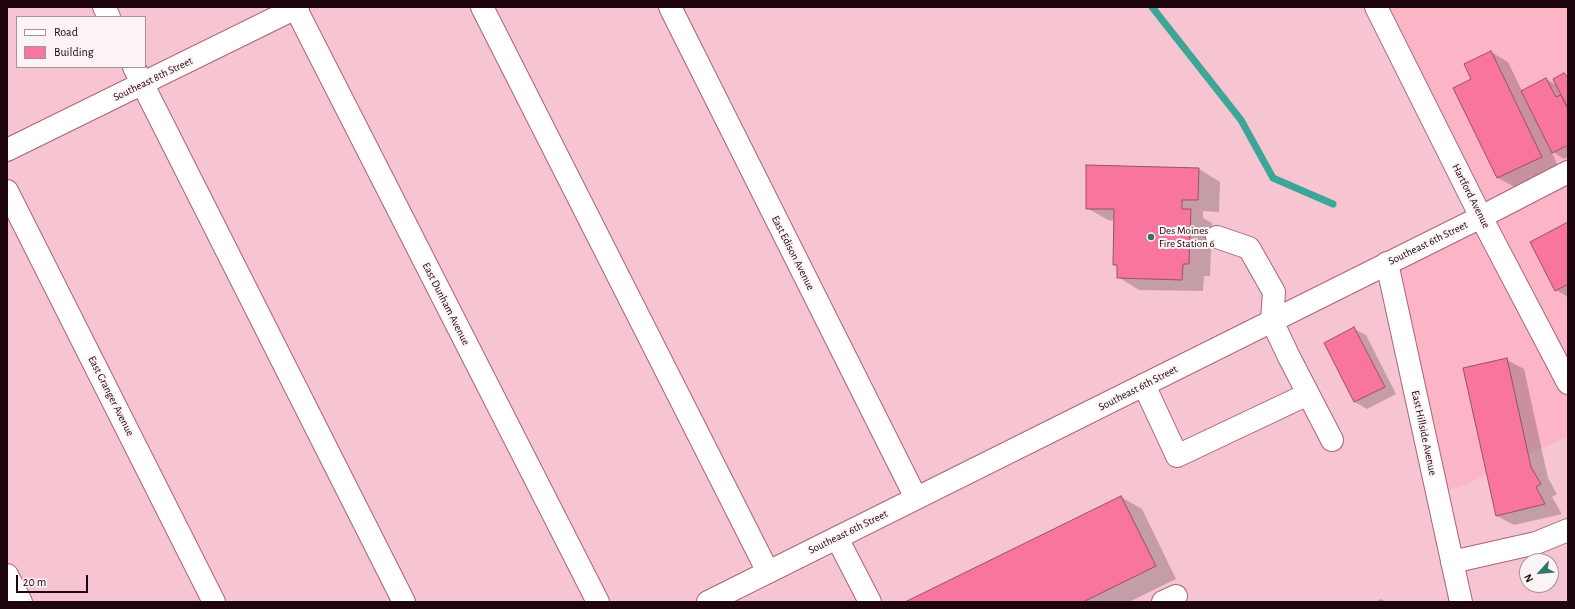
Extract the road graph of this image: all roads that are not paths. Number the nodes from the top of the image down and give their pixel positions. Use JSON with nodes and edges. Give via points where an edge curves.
{"nodes":[{"id":1,"x":104,"y":7,"type":"edge"},
{"id":2,"x":296,"y":7,"type":"edge"},
{"id":3,"x":482,"y":7,"type":"edge"},
{"id":4,"x":670,"y":7,"type":"edge"},
{"id":5,"x":1376,"y":7,"type":"edge"},
{"id":6,"x":108,"y":16,"type":"edge"},
{"id":7,"x":138,"y":75,"type":"edge"},
{"id":8,"x":7,"y":150,"type":"edge"},
{"id":9,"x":1568,"y":172,"type":"edge"},
{"id":10,"x":7,"y":191,"type":"edge"},
{"id":11,"x":1481,"y":217,"type":"junction"},
{"id":12,"x":1217,"y":237,"type":"dead end"},
{"id":13,"x":1387,"y":264,"type":"junction"},
{"id":14,"x":1272,"y":321,"type":"junction"},
{"id":15,"x":1567,"y":379,"type":"edge"},
{"id":16,"x":1144,"y":384,"type":"junction"},
{"id":17,"x":1308,"y":394,"type":"junction"},
{"id":18,"x":1332,"y":440,"type":"dead end"},
{"id":19,"x":916,"y":498,"type":"junction"},
{"id":20,"x":1568,"y":530,"type":"edge"},
{"id":21,"x":837,"y":538,"type":"junction"},
{"id":22,"x":1452,"y":562,"type":"junction"},
{"id":23,"x":768,"y":572,"type":"junction"},
{"id":24,"x":7,"y":575,"type":"edge"},
{"id":25,"x":21,"y":602,"type":"edge"},
{"id":26,"x":214,"y":602,"type":"edge"},
{"id":27,"x":404,"y":602,"type":"edge"},
{"id":28,"x":598,"y":602,"type":"edge"},
{"id":29,"x":708,"y":602,"type":"edge"},
{"id":30,"x":870,"y":602,"type":"edge"},
{"id":31,"x":1461,"y":602,"type":"edge"}],
"edges":[{"from":1,"to":6,"type":"street"},
{"from":2,"to":7,"type":"street","name":"Southeast 8th Street"},
{"from":2,"to":28,"type":"street","name":"East Dunham Avenue"},
{"from":3,"to":23,"type":"street"},
{"from":4,"to":19,"type":"street","name":"East Edison Avenue"},
{"from":5,"to":11,"type":"street","name":"Hartford Avenue"},
{"from":7,"to":8,"type":"street","name":"Southeast 8th Street"},
{"from":7,"to":27,"type":"street"},
{"from":9,"to":11,"type":"street","name":"Southeast 6th Street"},
{"from":10,"to":26,"type":"street","name":"East Granger Avenue"},
{"from":11,"to":13,"type":"street","name":"Southeast 6th Street"},
{"from":11,"to":15,"type":"street","name":"Hartford Avenue"},
{"from":12,"to":14,"type":"street","via":[[1249,248],[1274,292]]},
{"from":13,"to":14,"type":"street","name":"Southeast 6th Street"},
{"from":13,"to":22,"type":"street","name":"East Hillside Avenue"},
{"from":14,"to":16,"type":"street","name":"Southeast 6th Street"},
{"from":14,"to":17,"type":"street"},
{"from":16,"to":17,"type":"street","via":[[1177,456]]},
{"from":16,"to":19,"type":"street","name":"Southeast 6th Street"},
{"from":17,"to":18,"type":"street"},
{"from":19,"to":21,"type":"street","name":"Southeast 6th Street"},
{"from":20,"to":22,"type":"street","via":[[1536,543]]},
{"from":21,"to":23,"type":"street","name":"Southeast 6th Street"},
{"from":21,"to":30,"type":"street"},
{"from":22,"to":31,"type":"street","name":"East Hillside Avenue"},
{"from":23,"to":29,"type":"street","name":"Southeast 6th Street"},
{"from":24,"to":25,"type":"street"}]}
